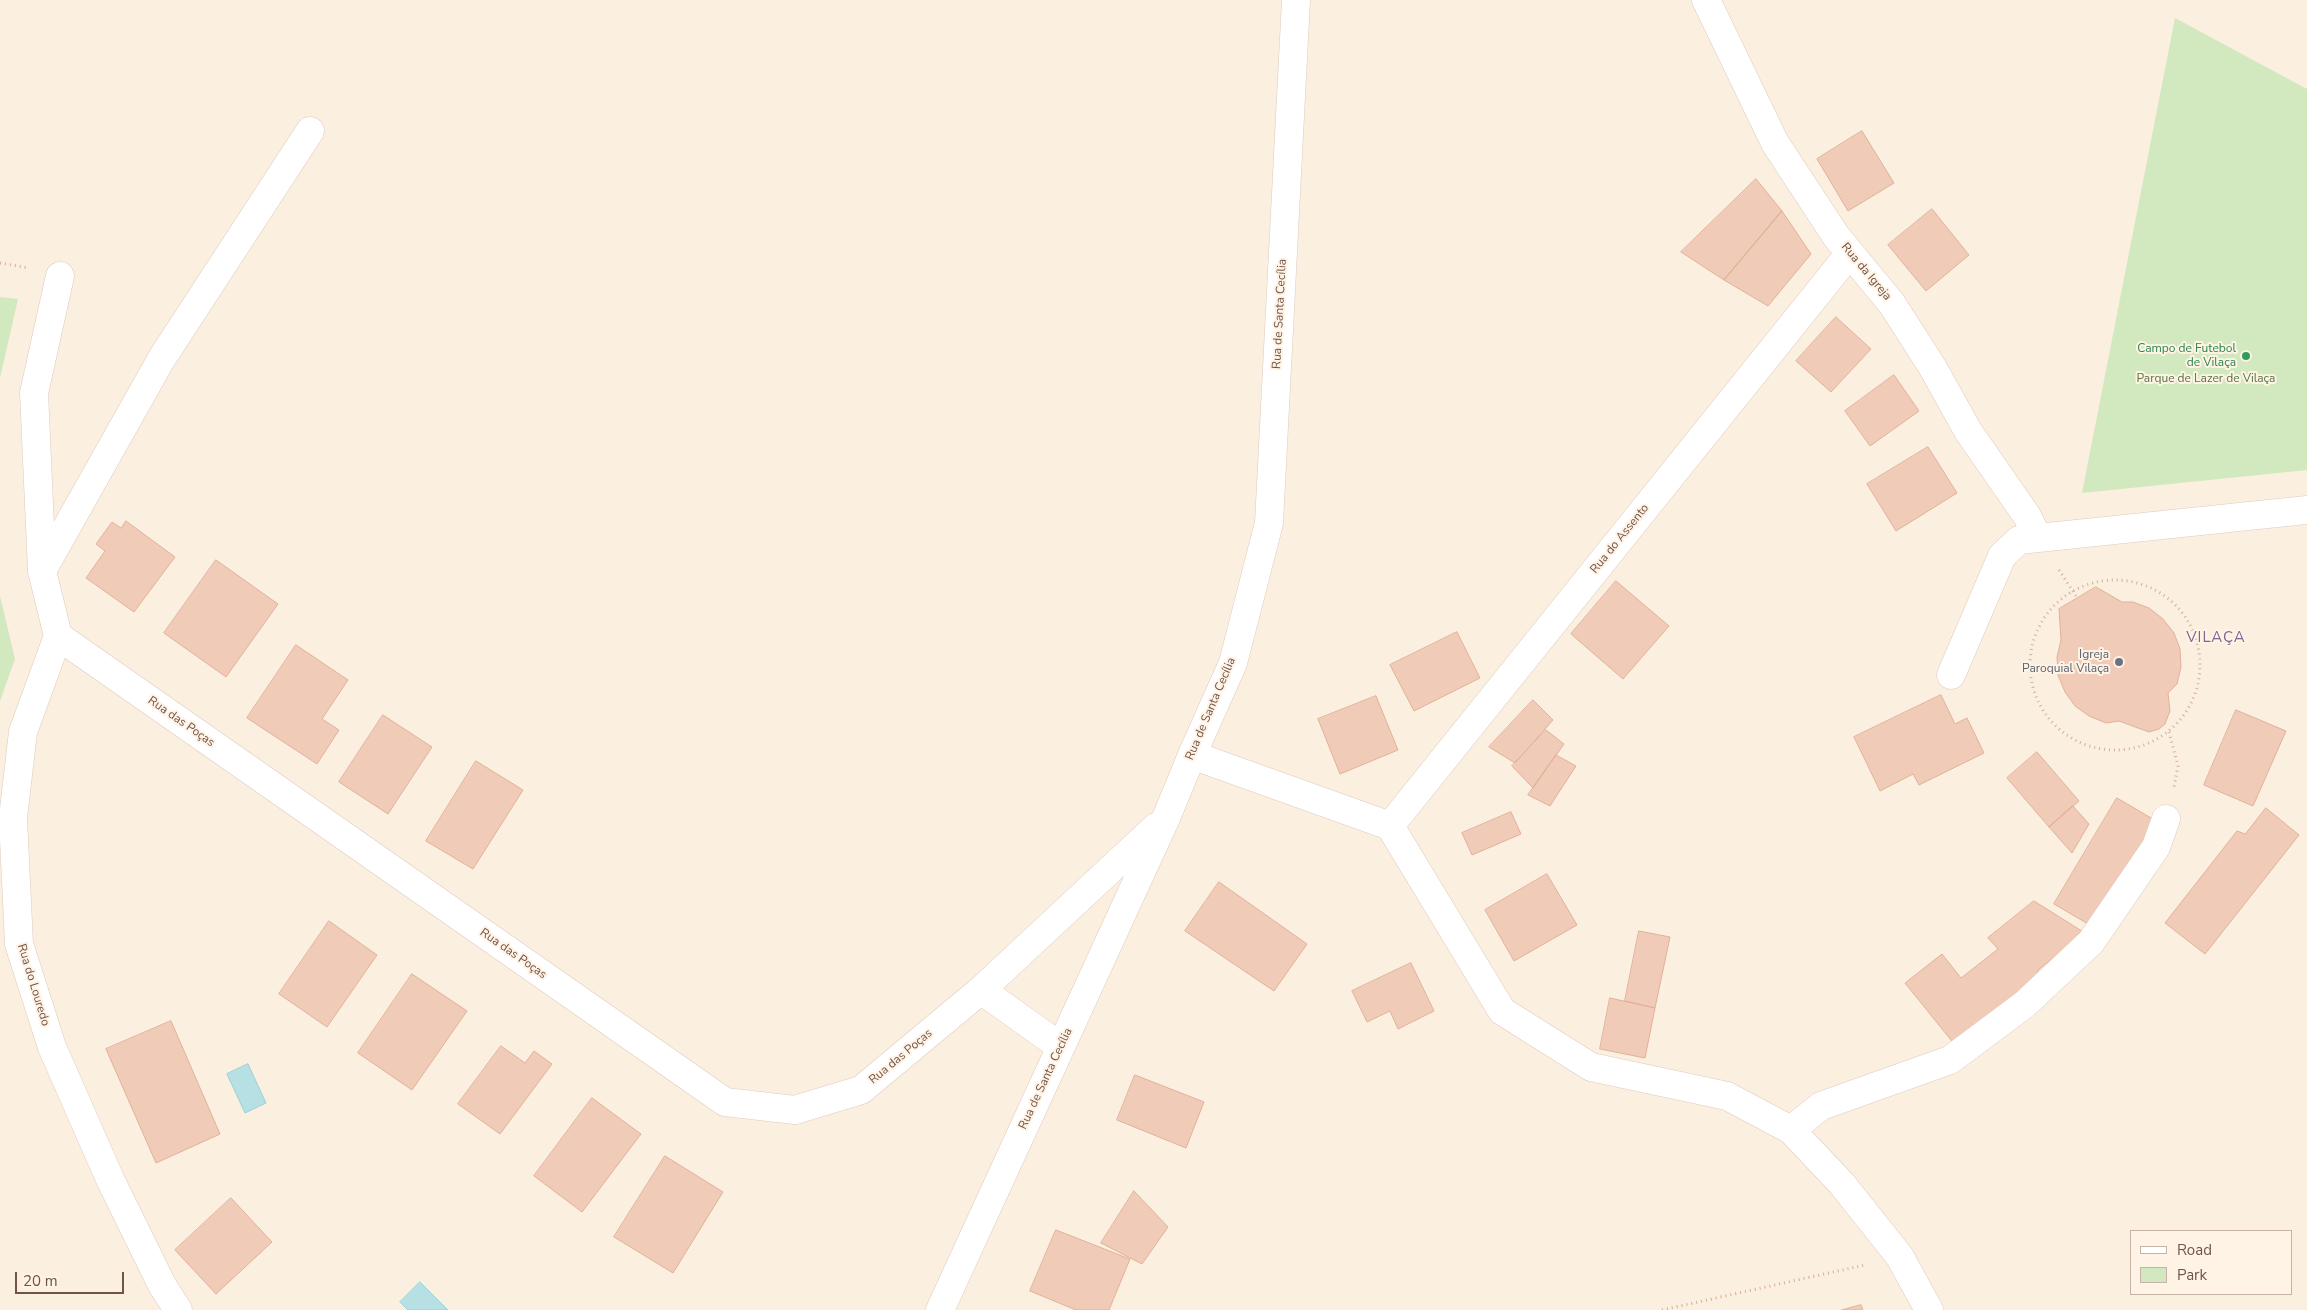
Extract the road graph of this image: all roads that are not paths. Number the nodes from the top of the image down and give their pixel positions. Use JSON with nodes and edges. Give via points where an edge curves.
{"nodes":[{"id":1,"x":1296,"y":0,"type":"edge"},
{"id":2,"x":1706,"y":0,"type":"edge"},
{"id":3,"x":310,"y":131,"type":"dead end"},
{"id":4,"x":1850,"y":253,"type":"junction"},
{"id":5,"x":60,"y":276,"type":"dead end"},
{"id":6,"x":2307,"y":510,"type":"edge"},
{"id":7,"x":2038,"y":538,"type":"junction"},
{"id":8,"x":42,"y":571,"type":"junction"},
{"id":9,"x":58,"y":636,"type":"junction"},
{"id":10,"x":1951,"y":675,"type":"dead end"},
{"id":11,"x":1192,"y":754,"type":"junction"},
{"id":12,"x":1166,"y":818,"type":"junction"},
{"id":13,"x":2166,"y":819,"type":"road end"},
{"id":14,"x":1390,"y":826,"type":"junction"},
{"id":15,"x":981,"y":990,"type":"junction"},
{"id":16,"x":1060,"y":1047,"type":"junction"},
{"id":17,"x":1791,"y":1130,"type":"junction"},
{"id":18,"x":178,"y":1310,"type":"edge"},
{"id":19,"x":940,"y":1310,"type":"edge"},
{"id":20,"x":1929,"y":1310,"type":"edge"}],
"edges":[{"from":1,"to":11,"type":"street","name":"Rua de Santa Cecília","via":[[1270,523],[1233,663]]},
{"from":2,"to":4,"type":"street","name":"Rua da Igreja","via":[[1775,143]]},
{"from":3,"to":8,"type":"street","via":[[162,358]]},
{"from":4,"to":7,"type":"street","name":"Rua da Igreja","via":[[1892,304],[1934,368],[1968,431],[2027,516]]},
{"from":4,"to":14,"type":"street","name":"Rua do Assento"},
{"from":5,"to":8,"type":"street","via":[[34,393]]},
{"from":6,"to":7,"type":"street"},
{"from":7,"to":10,"type":"street","via":[[2019,540],[2002,556]]},
{"from":8,"to":9,"type":"street"},
{"from":9,"to":15,"type":"street","name":"Rua das Poças","via":[[726,1102],[795,1110],[861,1090]]},
{"from":9,"to":18,"type":"street","name":"Rua do Louredo","via":[[24,732],[13,818],[19,944],[52,1047],[110,1179],[162,1285]]},
{"from":11,"to":12,"type":"street","name":"Rua de Santa Cecília"},
{"from":11,"to":14,"type":"street"},
{"from":12,"to":15,"type":"street","name":"Rua das Poças"},
{"from":12,"to":16,"type":"street","name":"Rua de Santa Cecília"},
{"from":13,"to":17,"type":"street","via":[[2156,847],[2091,942],[2025,1004],[1950,1060],[1821,1106]]},
{"from":14,"to":17,"type":"street","via":[[1502,1011],[1591,1068],[1727,1096]]},
{"from":15,"to":16,"type":"street"},
{"from":16,"to":19,"type":"street","name":"Rua de Santa Cecília"},
{"from":17,"to":20,"type":"street","via":[[1842,1184],[1900,1257]]}]}
